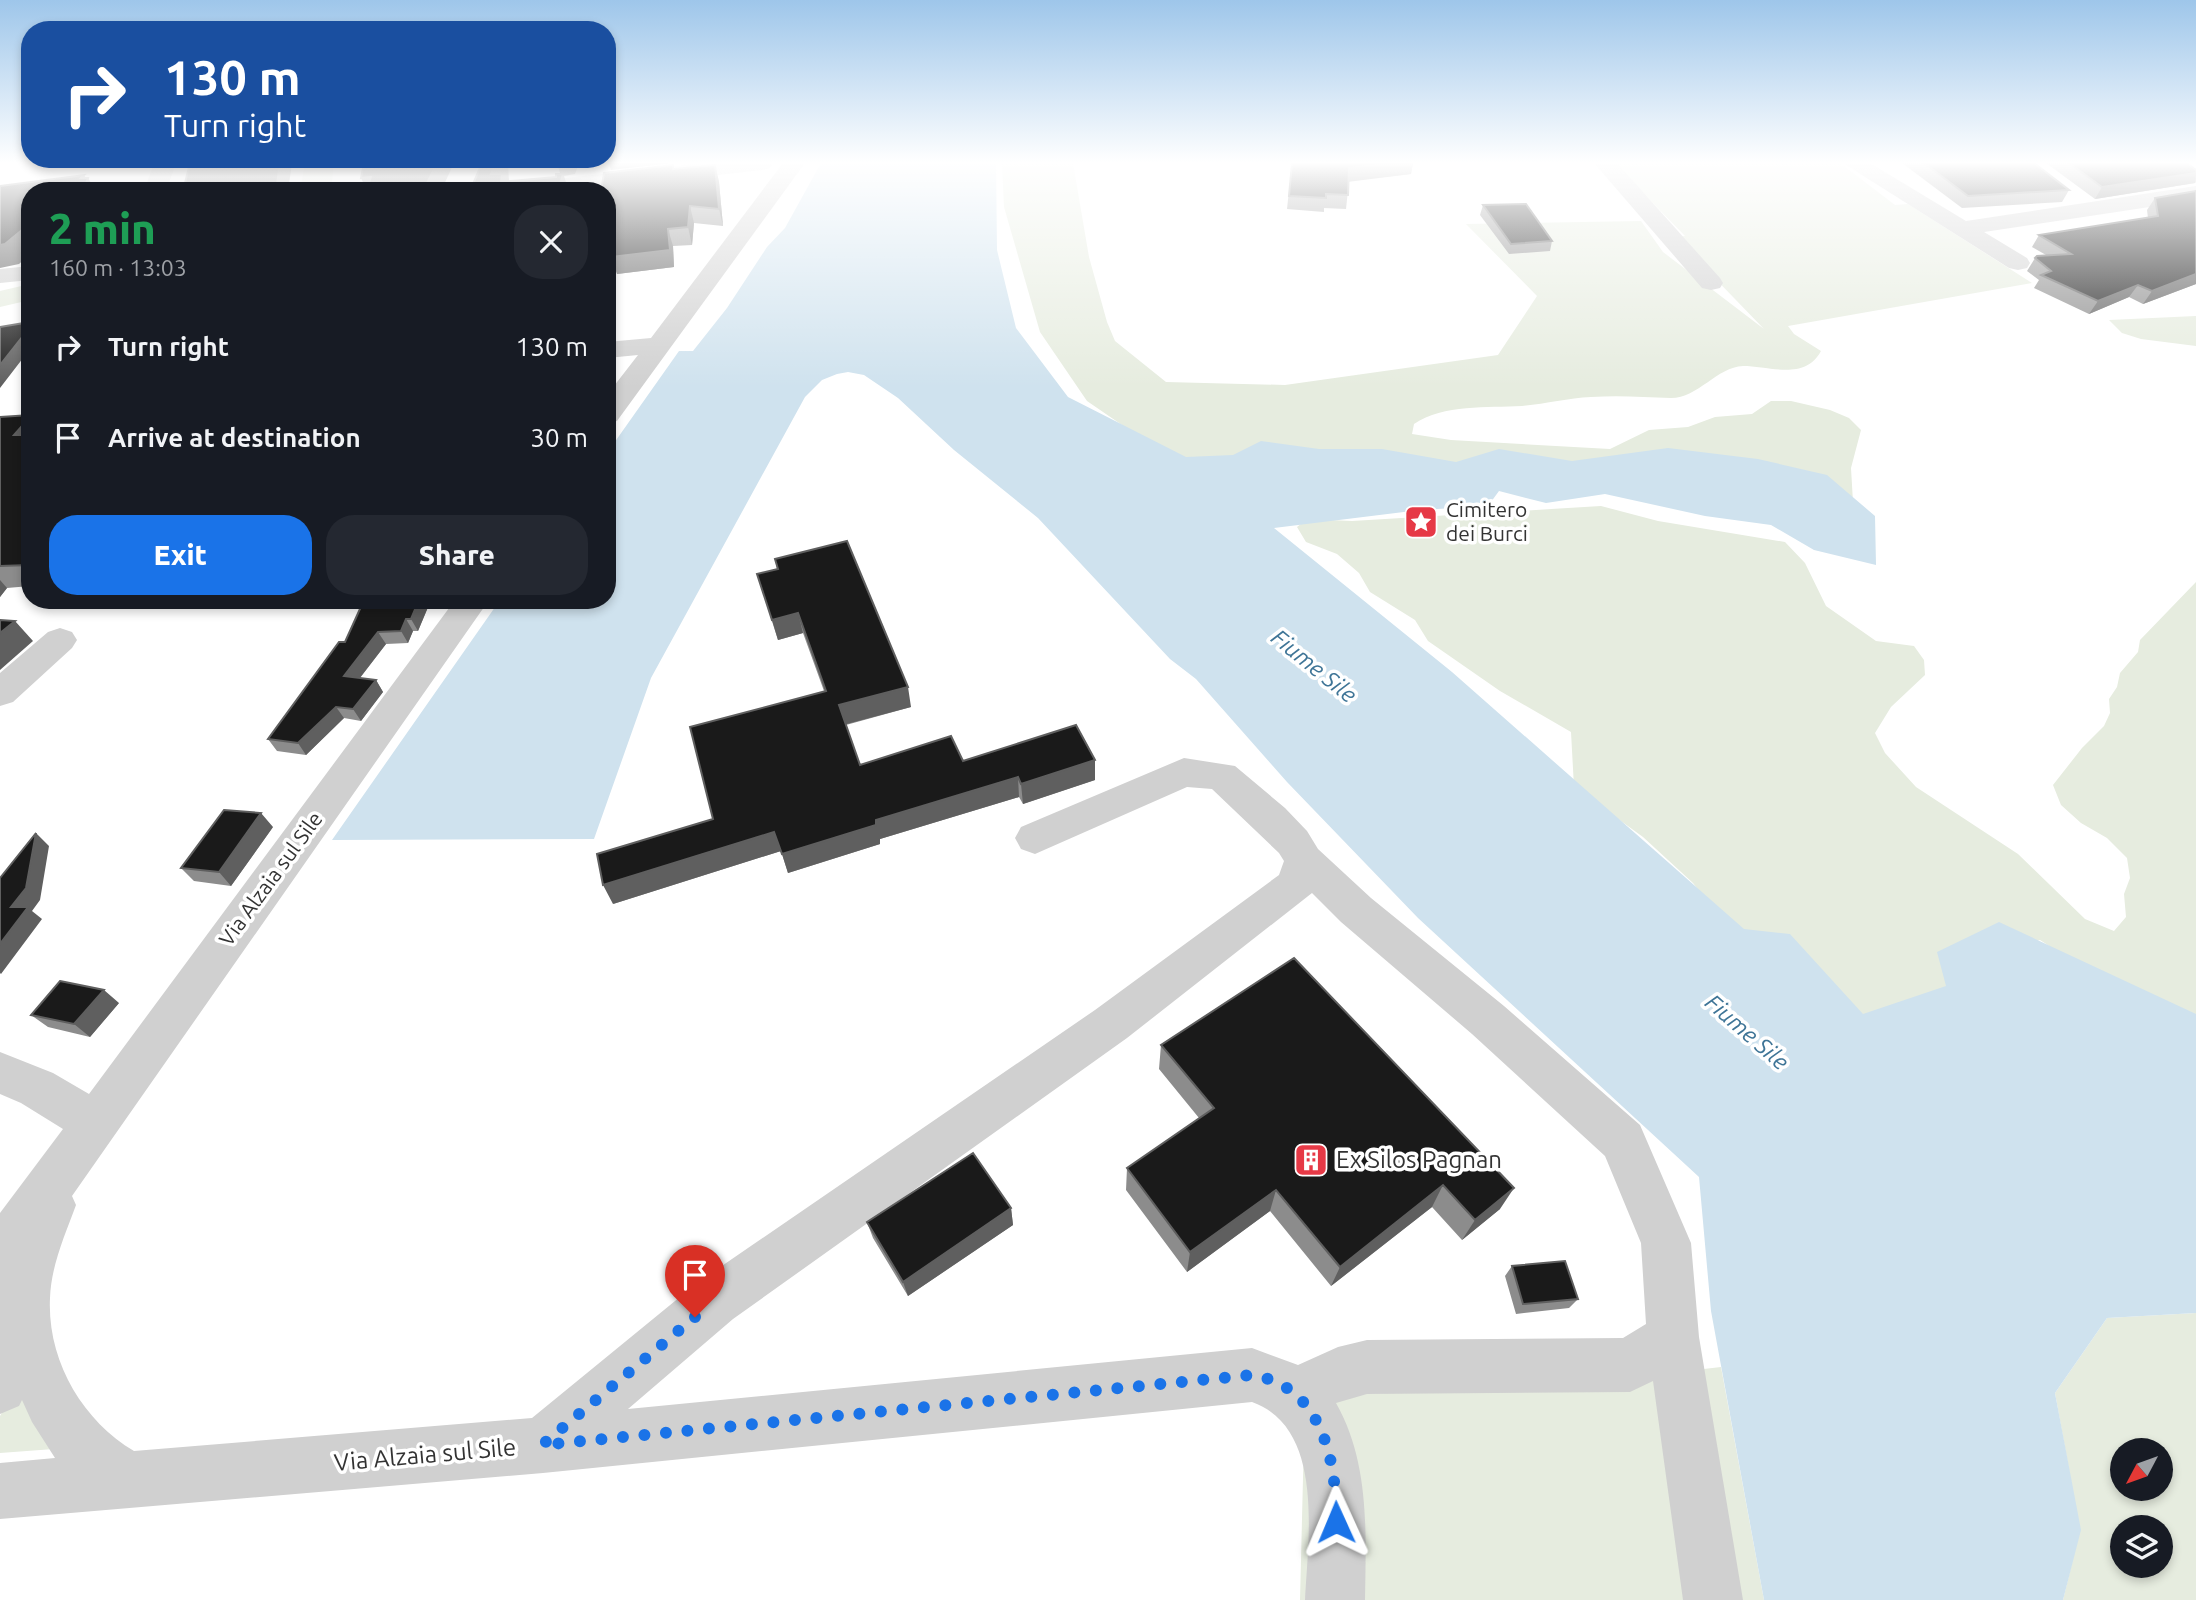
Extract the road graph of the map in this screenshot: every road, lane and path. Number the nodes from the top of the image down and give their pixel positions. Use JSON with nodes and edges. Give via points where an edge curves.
{"nodes":[{"id":1,"x":738,"y":238,"type":"edge"},
{"id":2,"x":1672,"y":238,"type":"edge"},
{"id":3,"x":1975,"y":238,"type":"edge"},
{"id":4,"x":2018,"y":262,"type":"dead end"},
{"id":5,"x":21,"y":274,"type":"edge"},
{"id":6,"x":0,"y":276,"type":"edge"},
{"id":7,"x":1712,"y":283,"type":"dead end"},
{"id":8,"x":658,"y":345,"type":"junction"},
{"id":9,"x":616,"y":349,"type":"edge"},
{"id":10,"x":617,"y":387,"type":"edge"},
{"id":11,"x":466,"y":609,"type":"edge"},
{"id":12,"x":60,"y":640,"type":"dead end"},
{"id":13,"x":0,"y":693,"type":"edge"},
{"id":14,"x":1035,"y":838,"type":"dead end"},
{"id":15,"x":1304,"y":860,"type":"junction"},
{"id":16,"x":0,"y":1073,"type":"edge"},
{"id":17,"x":82,"y":1139,"type":"junction"},
{"id":18,"x":12,"y":1277,"type":"edge"},
{"id":19,"x":1673,"y":1336,"type":"junction"},
{"id":20,"x":0,"y":1387,"type":"edge"},
{"id":21,"x":1298,"y":1397,"type":"junction"},
{"id":22,"x":542,"y":1445,"type":"junction"},
{"id":23,"x":129,"y":1480,"type":"junction"},
{"id":24,"x":0,"y":1491,"type":"edge"},
{"id":25,"x":1335,"y":1600,"type":"edge"},
{"id":26,"x":1713,"y":1600,"type":"edge"}],
"edges":[{"from":1,"to":8,"type":"street"},
{"from":2,"to":7,"type":"street"},
{"from":3,"to":4,"type":"street"},
{"from":5,"to":6,"type":"street"},
{"from":8,"to":9,"type":"street"},
{"from":8,"to":10,"type":"street"},
{"from":11,"to":17,"type":"street","name":"Via Alzaia sul Sile"},
{"from":12,"to":13,"type":"street"},
{"from":14,"to":15,"type":"street","via":[[1184,772],[1222,776],[1271,819]]},
{"from":15,"to":19,"type":"street","via":[[1623,1141],[1667,1242]]},
{"from":15,"to":22,"type":"street","via":[[1296,885],[1111,1024],[715,1301]]},
{"from":16,"to":17,"type":"street","via":[[37,1088]]},
{"from":17,"to":18,"type":"street","name":"Via Alzaia sul Sile","via":[[33,1253]]},
{"from":18,"to":20,"type":"street","via":[[9,1362]]},
{"from":18,"to":23,"type":"street","name":"Via Alzaia sul Sile","via":[[40,1383],[88,1453]]},
{"from":19,"to":21,"type":"street","via":[[1630,1365],[1367,1367],[1320,1380]]},
{"from":19,"to":26,"type":"street"},
{"from":21,"to":22,"type":"street","name":"Via Alzaia sul Sile","via":[[1269,1378],[1235,1376]]},
{"from":21,"to":25,"type":"street","name":"Via Alzaia sul Sile","via":[[1322,1434],[1335,1477]]},
{"from":22,"to":23,"type":"street","name":"Via Alzaia sul Sile"},
{"from":23,"to":24,"type":"street","name":"Via Alzaia sul Sile"}]}
